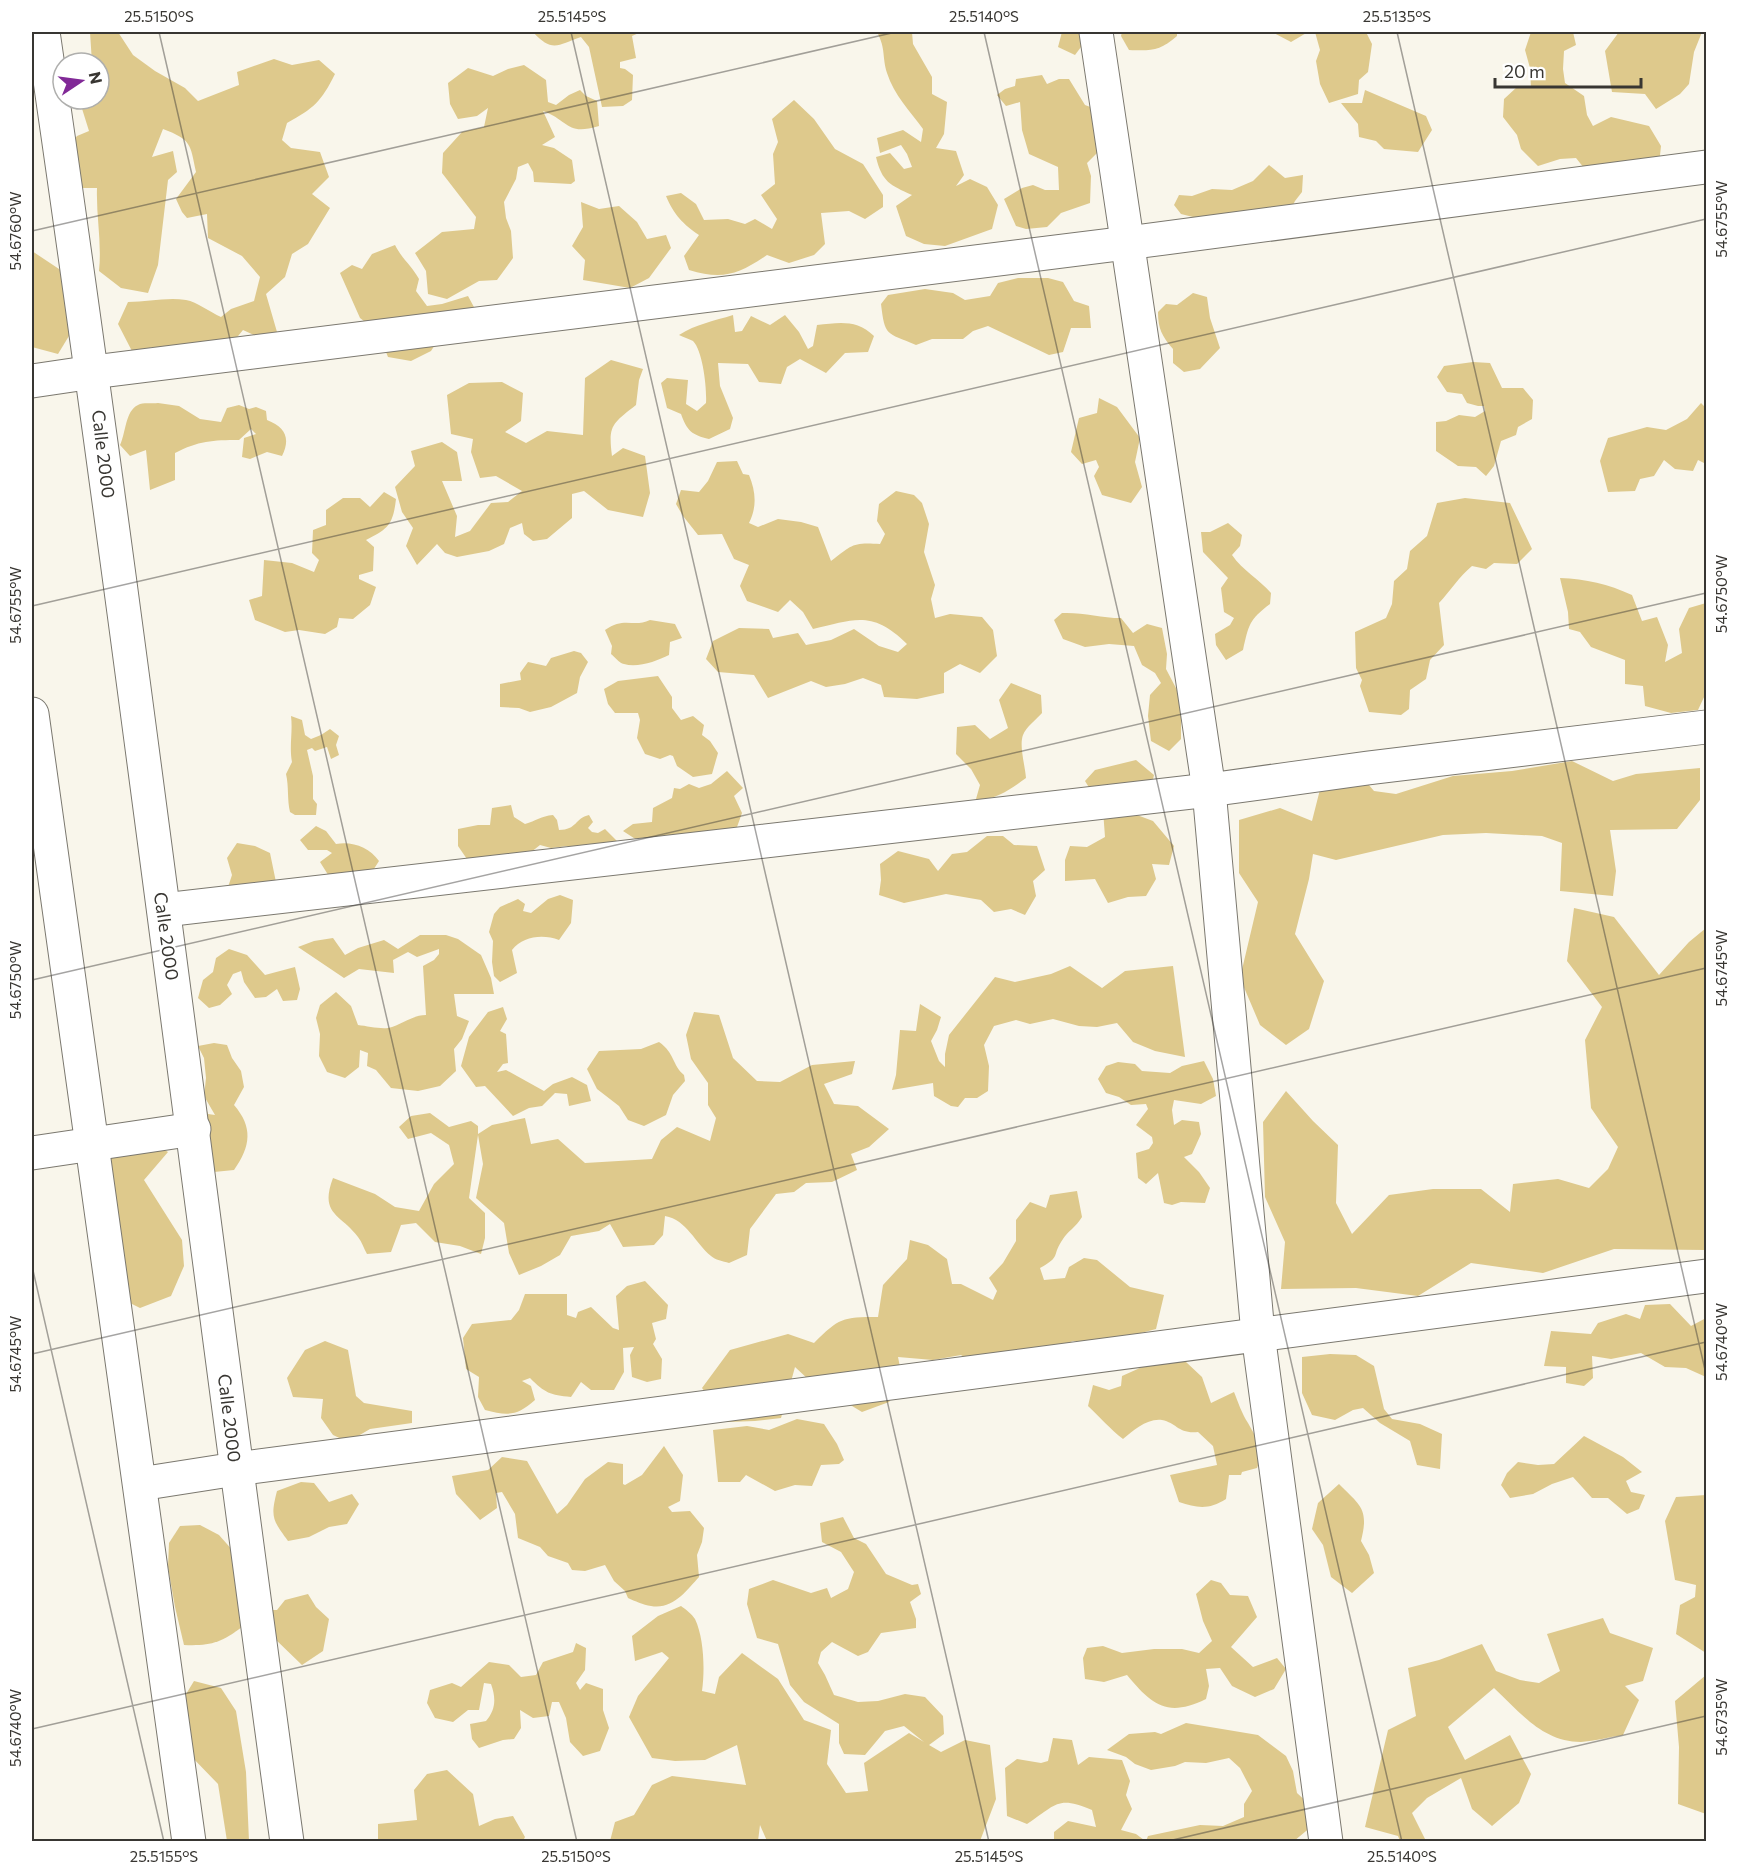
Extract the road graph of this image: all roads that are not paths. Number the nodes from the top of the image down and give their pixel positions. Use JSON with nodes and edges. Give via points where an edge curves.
{"nodes":[{"id":1,"x":44,"y":32,"type":"edge"},
{"id":2,"x":1096,"y":32,"type":"edge"},
{"id":3,"x":1707,"y":167,"type":"edge"},
{"id":4,"x":1127,"y":243,"type":"junction"},
{"id":5,"x":93,"y":372,"type":"junction"},
{"id":6,"x":32,"y":381,"type":"edge"},
{"id":7,"x":32,"y":714,"type":"edge"},
{"id":8,"x":1707,"y":727,"type":"edge"},
{"id":9,"x":1209,"y":790,"type":"junction"},
{"id":10,"x":164,"y":910,"type":"junction"},
{"id":11,"x":194,"y":1129,"type":"junction"},
{"id":12,"x":92,"y":1145,"type":"junction"},
{"id":13,"x":32,"y":1153,"type":"edge"},
{"id":14,"x":1707,"y":1276,"type":"edge"},
{"id":15,"x":1258,"y":1335,"type":"junction"},
{"id":16,"x":236,"y":1469,"type":"junction"},
{"id":17,"x":140,"y":1484,"type":"junction"},
{"id":18,"x":189,"y":1842,"type":"edge"},
{"id":19,"x":287,"y":1842,"type":"edge"},
{"id":20,"x":1326,"y":1842,"type":"edge"}],
"edges":[{"from":1,"to":5,"type":"street","name":"Calle 2000"},
{"from":2,"to":4,"type":"street"},
{"from":3,"to":4,"type":"street"},
{"from":4,"to":5,"type":"street"},
{"from":4,"to":9,"type":"street"},
{"from":5,"to":6,"type":"street"},
{"from":5,"to":10,"type":"street","name":"Calle 2000"},
{"from":7,"to":12,"type":"street"},
{"from":8,"to":9,"type":"street"},
{"from":9,"to":10,"type":"street"},
{"from":9,"to":15,"type":"street"},
{"from":10,"to":11,"type":"street","name":"Calle 2000"},
{"from":11,"to":12,"type":"street"},
{"from":11,"to":16,"type":"street","name":"Calle 2000"},
{"from":12,"to":13,"type":"street"},
{"from":12,"to":17,"type":"street"},
{"from":14,"to":15,"type":"street"},
{"from":15,"to":16,"type":"street"},
{"from":15,"to":20,"type":"street"},
{"from":16,"to":17,"type":"street"},
{"from":16,"to":19,"type":"street","name":"Calle 2000"},
{"from":17,"to":18,"type":"street"}]}
